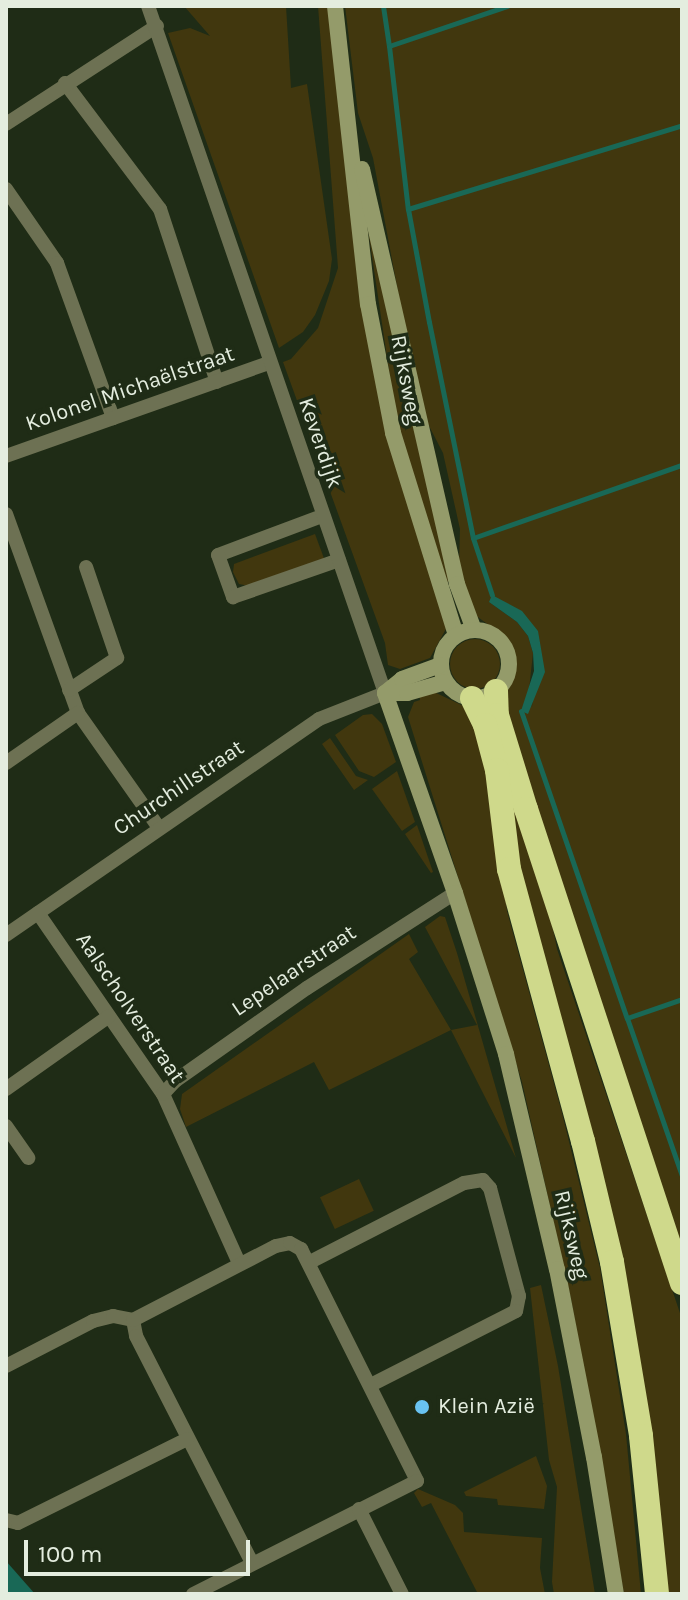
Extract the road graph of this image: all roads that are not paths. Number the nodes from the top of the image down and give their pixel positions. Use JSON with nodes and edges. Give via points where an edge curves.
{"nodes":[{"id":1,"x":148,"y":6,"type":"edge"},
{"id":2,"x":335,"y":6,"type":"edge"},
{"id":3,"x":157,"y":26,"type":"junction"},
{"id":4,"x":65,"y":83,"type":"junction"},
{"id":5,"x":6,"y":124,"type":"edge"},
{"id":6,"x":350,"y":125,"type":"junction"},
{"id":7,"x":6,"y":189,"type":"edge"},
{"id":8,"x":269,"y":363,"type":"junction"},
{"id":9,"x":217,"y":382,"type":"junction"},
{"id":10,"x":113,"y":418,"type":"junction"},
{"id":11,"x":6,"y":456,"type":"edge"},
{"id":12,"x":6,"y":514,"type":"edge"},
{"id":13,"x":322,"y":516,"type":"junction"},
{"id":14,"x":339,"y":560,"type":"junction"},
{"id":15,"x":86,"y":567,"type":"dead end"},
{"id":16,"x":474,"y":630,"type":"junction"},
{"id":17,"x":456,"y":635,"type":"junction"},
{"id":18,"x":440,"y":665,"type":"junction"},
{"id":19,"x":445,"y":682,"type":"junction"},
{"id":20,"x":69,"y":690,"type":"junction"},
{"id":21,"x":496,"y":691,"type":"junction"},
{"id":22,"x":385,"y":693,"type":"junction"},
{"id":23,"x":472,"y":698,"type":"junction"},
{"id":24,"x":78,"y":713,"type":"junction"},
{"id":25,"x":6,"y":763,"type":"edge"},
{"id":26,"x":159,"y":828,"type":"junction"},
{"id":27,"x":455,"y":893,"type":"junction"},
{"id":28,"x":38,"y":913,"type":"junction"},
{"id":29,"x":6,"y":935,"type":"edge"},
{"id":30,"x":109,"y":1016,"type":"junction"},
{"id":31,"x":6,"y":1089,"type":"edge"},
{"id":32,"x":163,"y":1094,"type":"junction"},
{"id":33,"x":6,"y":1126,"type":"edge"},
{"id":34,"x":28,"y":1158,"type":"dead end"},
{"id":35,"x":310,"y":1262,"type":"junction"},
{"id":36,"x":239,"y":1263,"type":"junction"},
{"id":37,"x":682,"y":1283,"type":"edge"},
{"id":38,"x":133,"y":1320,"type":"junction"},
{"id":39,"x":6,"y":1366,"type":"edge"},
{"id":40,"x":371,"y":1385,"type":"junction"},
{"id":41,"x":187,"y":1439,"type":"junction"},
{"id":42,"x":359,"y":1509,"type":"junction"},
{"id":43,"x":6,"y":1520,"type":"edge"},
{"id":44,"x":252,"y":1563,"type":"junction"},
{"id":45,"x":193,"y":1594,"type":"edge"},
{"id":46,"x":402,"y":1594,"type":"edge"},
{"id":47,"x":616,"y":1594,"type":"edge"},
{"id":48,"x":657,"y":1594,"type":"edge"}],
"edges":[{"from":1,"to":3,"type":"street","name":"Keverdijk"},
{"from":2,"to":6,"type":"main road","name":"Rijksweg"},
{"from":3,"to":4,"type":"street"},
{"from":3,"to":8,"type":"street","name":"Keverdijk"},
{"from":4,"to":5,"type":"street"},
{"from":4,"to":9,"type":"street","via":[[160,209]]},
{"from":6,"to":16,"type":"main road","name":"Rijksweg","via":[[457,584]]},
{"from":6,"to":17,"type":"main road","name":"Rijksweg","via":[[368,304],[393,433]]},
{"from":7,"to":10,"type":"street","via":[[57,263]]},
{"from":8,"to":9,"type":"street","name":"Kolonel Michaëlstraat"},
{"from":8,"to":13,"type":"street","name":"Keverdijk"},
{"from":9,"to":10,"type":"street","name":"Kolonel Michaëlstraat"},
{"from":10,"to":11,"type":"street","name":"Kolonel Michaëlstraat"},
{"from":12,"to":20,"type":"street"},
{"from":13,"to":14,"type":"street","name":"Keverdijk"},
{"from":13,"to":14,"type":"street","via":[[218,555],[233,597]]},
{"from":14,"to":22,"type":"street","name":"Keverdijk"},
{"from":15,"to":20,"type":"street","via":[[117,658]]},
{"from":16,"to":17,"type":"main road"},
{"from":16,"to":21,"type":"main road","via":[[486,632],[505,648],[508,673]]},
{"from":17,"to":18,"type":"main road"},
{"from":18,"to":19,"type":"main road"},
{"from":18,"to":22,"type":"main road","name":"Churchillstraat","via":[[402,679]]},
{"from":19,"to":22,"type":"main road","name":"Churchillstraat"},
{"from":19,"to":23,"type":"main road"},
{"from":20,"to":24,"type":"street"},
{"from":21,"to":23,"type":"main road"},
{"from":21,"to":37,"type":"highway","via":[[497,715],[526,809]]},
{"from":22,"to":26,"type":"street","name":"Churchillstraat","via":[[319,719]]},
{"from":22,"to":27,"type":"main road","name":"Keverdijk"},
{"from":23,"to":48,"type":"highway","via":[[497,770],[509,869],[612,1262],[641,1436]]},
{"from":24,"to":25,"type":"street"},
{"from":24,"to":26,"type":"street"},
{"from":26,"to":28,"type":"street","name":"Churchillstraat"},
{"from":27,"to":32,"type":"street","name":"Lepelaarstraat","via":[[307,988]]},
{"from":27,"to":47,"type":"main road","name":"Rijksweg","via":[[506,1054],[557,1269]]},
{"from":28,"to":29,"type":"street","name":"Churchillstraat"},
{"from":28,"to":30,"type":"street","name":"Aalscholverstraat"},
{"from":30,"to":31,"type":"street"},
{"from":30,"to":32,"type":"street","name":"Aalscholverstraat"},
{"from":32,"to":36,"type":"street","name":"Aalscholverstraat"},
{"from":33,"to":34,"type":"street"},
{"from":35,"to":36,"type":"street","via":[[290,1243]]},
{"from":35,"to":40,"type":"street"},
{"from":35,"to":40,"type":"street","via":[[464,1183],[483,1180],[490,1188],[519,1296],[516,1311]]},
{"from":36,"to":38,"type":"street"},
{"from":38,"to":39,"type":"street","via":[[113,1316],[93,1321]]},
{"from":38,"to":41,"type":"street"},
{"from":40,"to":42,"type":"street","via":[[417,1481]]},
{"from":41,"to":43,"type":"street","via":[[18,1523]]},
{"from":41,"to":44,"type":"street"},
{"from":42,"to":44,"type":"street"},
{"from":42,"to":46,"type":"street"},
{"from":44,"to":45,"type":"street"}]}
